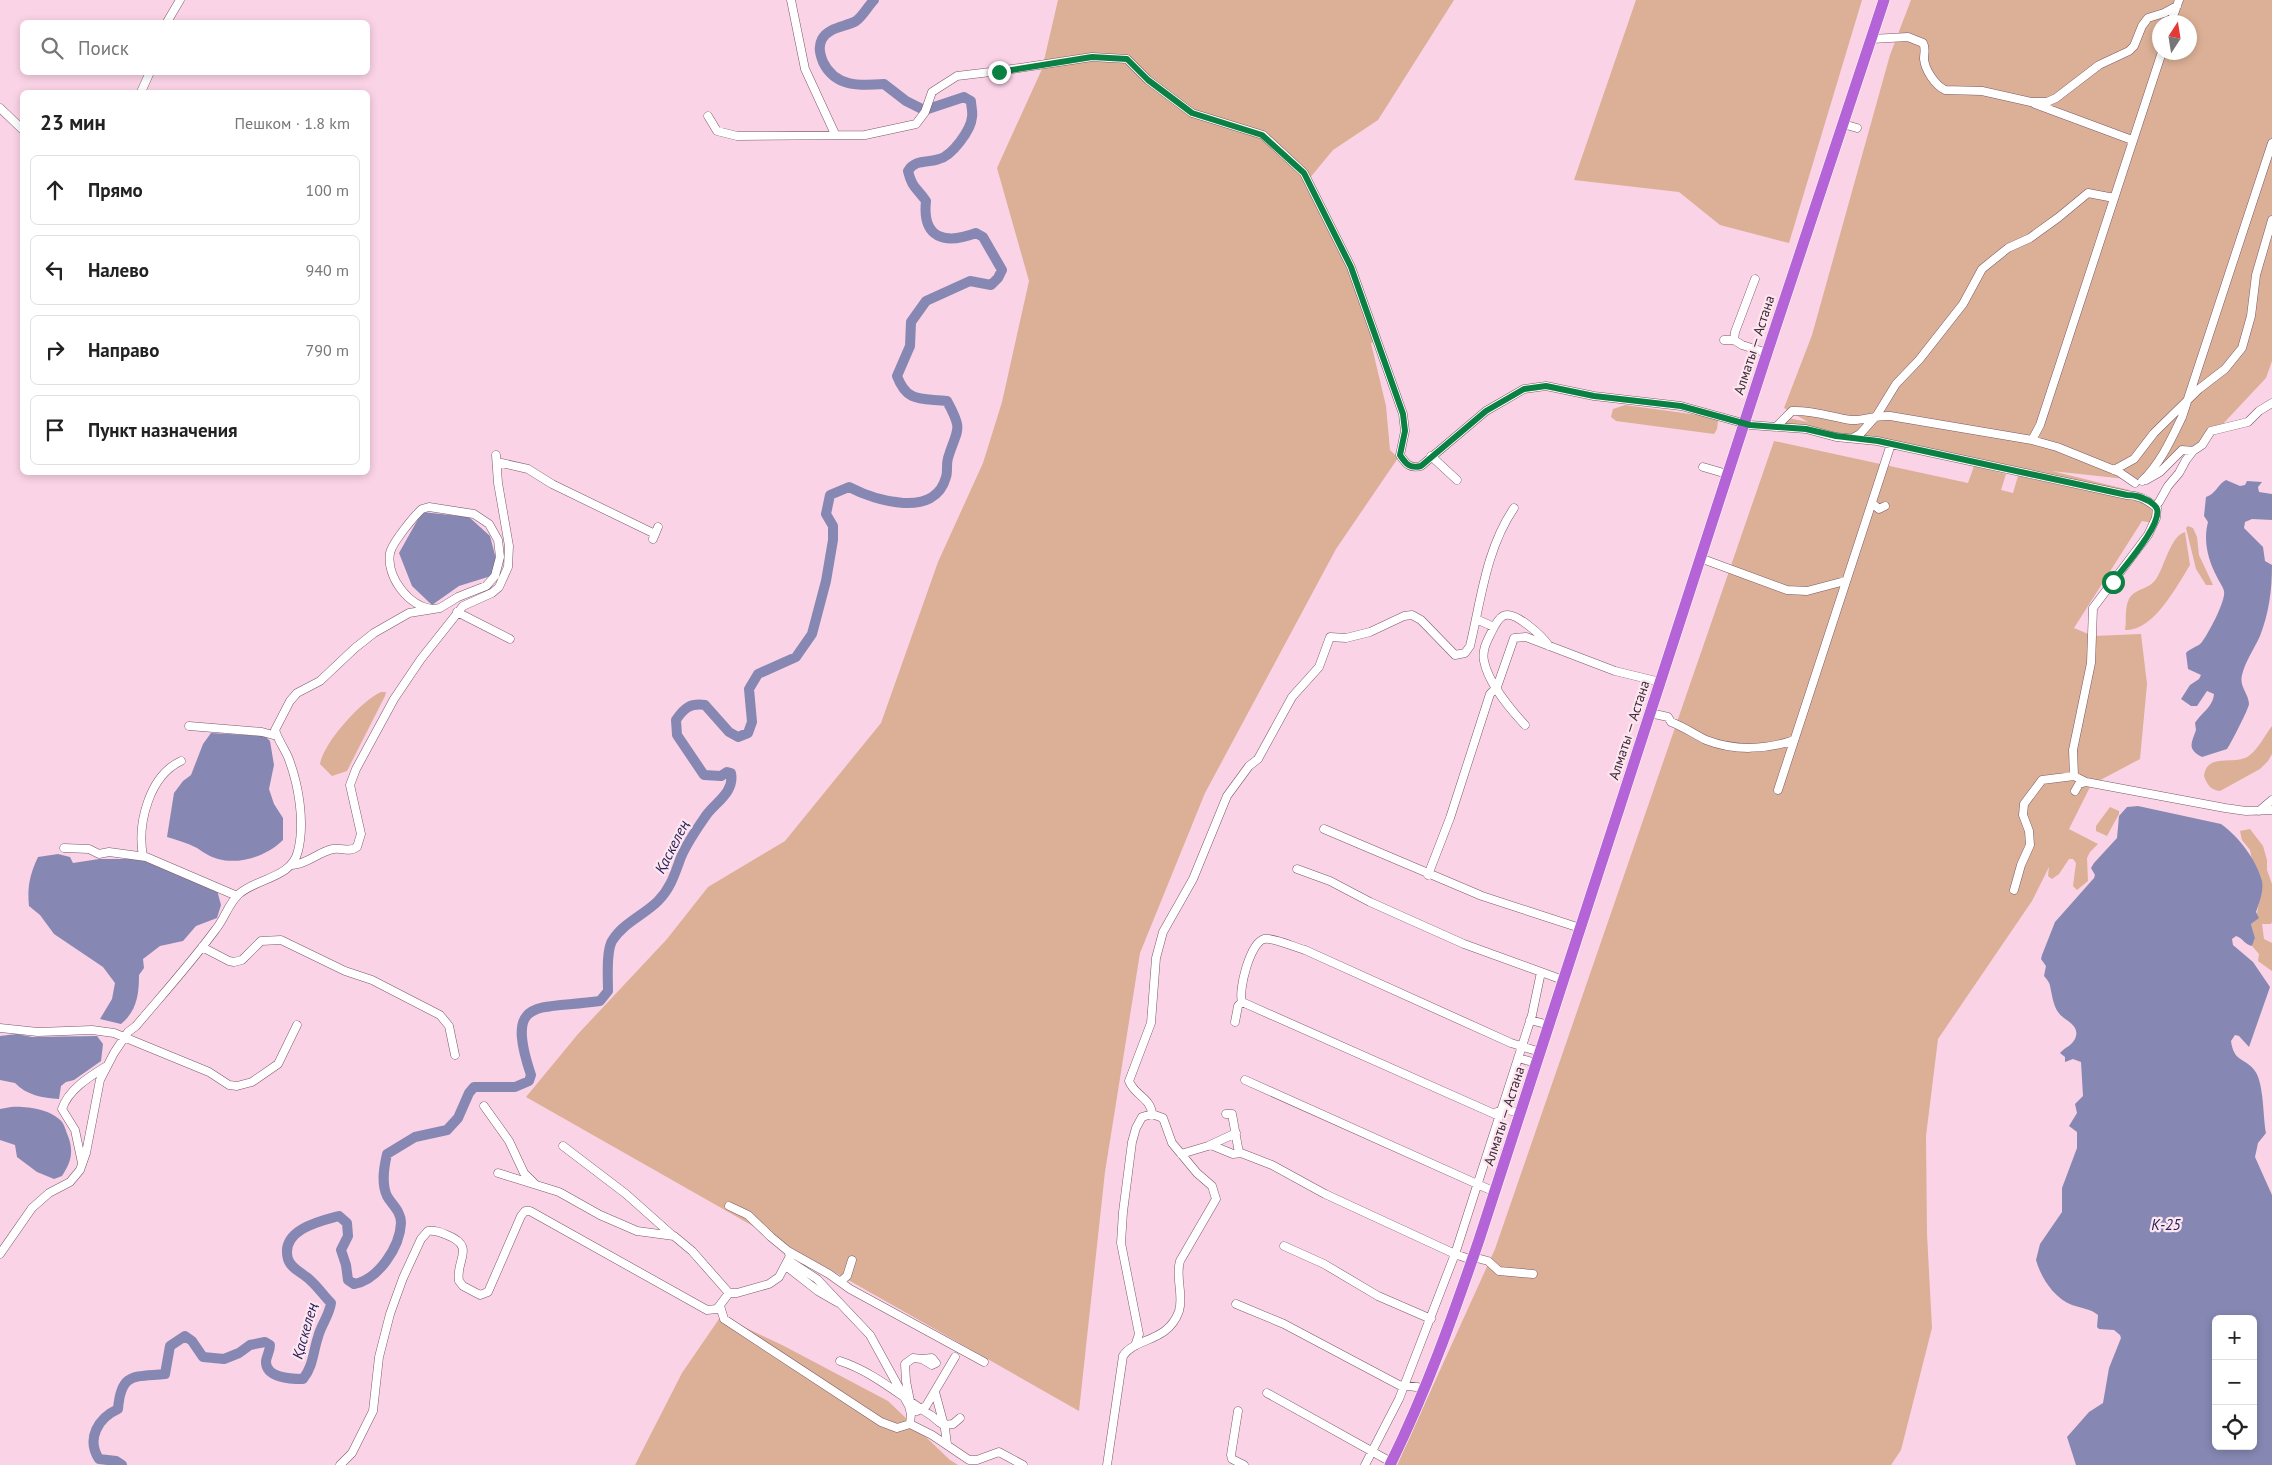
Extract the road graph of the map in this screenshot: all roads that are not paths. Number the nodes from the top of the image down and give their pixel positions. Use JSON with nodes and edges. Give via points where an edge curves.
{"nodes":[{"id":1,"x":180,"y":0,"type":"edge"},
{"id":2,"x":791,"y":0,"type":"edge"},
{"id":3,"x":1884,"y":0,"type":"edge"},
{"id":4,"x":2178,"y":3,"type":"edge"},
{"id":5,"x":2174,"y":15,"type":"edge"},
{"id":6,"x":168,"y":20,"type":"edge"},
{"id":7,"x":1871,"y":39,"type":"junction"},
{"id":8,"x":2159,"y":60,"type":"edge"},
{"id":9,"x":149,"y":75,"type":"edge"},
{"id":10,"x":142,"y":90,"type":"edge"},
{"id":11,"x":2031,"y":102,"type":"junction"},
{"id":12,"x":0,"y":108,"type":"edge"},
{"id":13,"x":708,"y":116,"type":"dead end"},
{"id":14,"x":1844,"y":124,"type":"junction"},
{"id":15,"x":20,"y":127,"type":"edge"},
{"id":16,"x":1857,"y":128,"type":"dead end"},
{"id":17,"x":835,"y":134,"type":"junction"},
{"id":18,"x":2132,"y":140,"type":"junction"},
{"id":19,"x":2272,"y":143,"type":"edge"},
{"id":20,"x":2114,"y":198,"type":"junction"},
{"id":21,"x":2272,"y":220,"type":"edge"},
{"id":22,"x":1755,"y":279,"type":"dead end"},
{"id":23,"x":1724,"y":340,"type":"dead end"},
{"id":24,"x":1734,"y":340,"type":"junction"},
{"id":25,"x":1767,"y":353,"type":"junction"},
{"id":26,"x":2187,"y":399,"type":"junction"},
{"id":27,"x":2271,"y":407,"type":"edge"},
{"id":28,"x":1877,"y":415,"type":"junction"},
{"id":29,"x":1744,"y":424,"type":"junction"},
{"id":30,"x":1776,"y":426,"type":"junction"},
{"id":31,"x":1854,"y":438,"type":"junction"},
{"id":32,"x":2032,"y":440,"type":"junction"},
{"id":33,"x":1891,"y":444,"type":"junction"},
{"id":34,"x":2193,"y":451,"type":"junction"},
{"id":35,"x":1431,"y":456,"type":"junction"},
{"id":36,"x":1703,"y":467,"type":"dead end"},
{"id":37,"x":2114,"y":470,"type":"junction"},
{"id":38,"x":1727,"y":474,"type":"junction"},
{"id":39,"x":1457,"y":480,"type":"dead end"},
{"id":40,"x":2138,"y":482,"type":"junction"},
{"id":41,"x":2134,"y":494,"type":"junction"},
{"id":42,"x":1872,"y":503,"type":"junction"},
{"id":43,"x":1884,"y":506,"type":"dead end"},
{"id":44,"x":2154,"y":506,"type":"junction"},
{"id":45,"x":1514,"y":508,"type":"dead end"},
{"id":46,"x":655,"y":533,"type":"dead end"},
{"id":47,"x":1700,"y":558,"type":"junction"},
{"id":48,"x":1845,"y":581,"type":"junction"},
{"id":49,"x":406,"y":596,"type":"junction"},
{"id":50,"x":433,"y":609,"type":"junction"},
{"id":51,"x":457,"y":612,"type":"junction"},
{"id":52,"x":409,"y":613,"type":"junction"},
{"id":53,"x":1476,"y":619,"type":"junction"},
{"id":54,"x":1494,"y":627,"type":"junction"},
{"id":55,"x":510,"y":640,"type":"dead end"},
{"id":56,"x":1550,"y":646,"type":"junction"},
{"id":57,"x":1660,"y":682,"type":"junction"},
{"id":58,"x":1497,"y":687,"type":"junction"},
{"id":59,"x":1650,"y":712,"type":"junction"},
{"id":60,"x":1525,"y":725,"type":"dead end"},
{"id":61,"x":189,"y":726,"type":"dead end"},
{"id":62,"x":277,"y":736,"type":"junction"},
{"id":63,"x":1794,"y":740,"type":"junction"},
{"id":64,"x":180,"y":762,"type":"dead end"},
{"id":65,"x":2074,"y":776,"type":"junction"},
{"id":66,"x":2086,"y":782,"type":"junction"},
{"id":67,"x":1778,"y":790,"type":"dead end"},
{"id":68,"x":2076,"y":790,"type":"dead end"},
{"id":69,"x":2272,"y":800,"type":"edge"},
{"id":70,"x":2272,"y":810,"type":"edge"},
{"id":71,"x":2259,"y":811,"type":"junction"},
{"id":72,"x":1324,"y":828,"type":"dead end"},
{"id":73,"x":64,"y":848,"type":"dead end"},
{"id":74,"x":143,"y":856,"type":"junction"},
{"id":75,"x":292,"y":865,"type":"junction"},
{"id":76,"x":1297,"y":869,"type":"dead end"},
{"id":77,"x":1428,"y":875,"type":"junction"},
{"id":78,"x":2014,"y":890,"type":"dead end"},
{"id":79,"x":237,"y":896,"type":"junction"},
{"id":80,"x":1580,"y":928,"type":"junction"},
{"id":81,"x":202,"y":947,"type":"junction"},
{"id":82,"x":1541,"y":972,"type":"junction"},
{"id":83,"x":1563,"y":980,"type":"junction"},
{"id":84,"x":1242,"y":1002,"type":"junction"},
{"id":85,"x":1530,"y":1020,"type":"junction"},
{"id":86,"x":1235,"y":1022,"type":"dead end"},
{"id":87,"x":297,"y":1025,"type":"dead end"},
{"id":88,"x":1549,"y":1026,"type":"junction"},
{"id":89,"x":0,"y":1028,"type":"edge"},
{"id":90,"x":125,"y":1038,"type":"junction"},
{"id":91,"x":1521,"y":1047,"type":"junction"},
{"id":92,"x":455,"y":1055,"type":"dead end"},
{"id":93,"x":1518,"y":1058,"type":"junction"},
{"id":94,"x":1538,"y":1058,"type":"junction"},
{"id":95,"x":105,"y":1067,"type":"junction"},
{"id":96,"x":1245,"y":1080,"type":"dead end"},
{"id":97,"x":484,"y":1106,"type":"dead end"},
{"id":98,"x":1499,"y":1113,"type":"junction"},
{"id":99,"x":1520,"y":1113,"type":"junction"},
{"id":100,"x":1152,"y":1114,"type":"junction"},
{"id":101,"x":1226,"y":1114,"type":"dead end"},
{"id":102,"x":1236,"y":1133,"type":"junction"},
{"id":103,"x":1211,"y":1145,"type":"junction"},
{"id":104,"x":563,"y":1146,"type":"dead end"},
{"id":105,"x":1239,"y":1153,"type":"junction"},
{"id":106,"x":1180,"y":1154,"type":"junction"},
{"id":107,"x":82,"y":1164,"type":"junction"},
{"id":108,"x":498,"y":1173,"type":"dead end"},
{"id":109,"x":1476,"y":1184,"type":"junction"},
{"id":110,"x":537,"y":1186,"type":"junction"},
{"id":111,"x":1495,"y":1192,"type":"junction"},
{"id":112,"x":729,"y":1206,"type":"dead end"},
{"id":113,"x":672,"y":1235,"type":"junction"},
{"id":114,"x":1284,"y":1246,"type":"dead end"},
{"id":115,"x":0,"y":1254,"type":"edge"},
{"id":116,"x":1455,"y":1254,"type":"junction"},
{"id":117,"x":1473,"y":1258,"type":"junction"},
{"id":118,"x":788,"y":1259,"type":"junction"},
{"id":119,"x":852,"y":1260,"type":"dead end"},
{"id":120,"x":793,"y":1273,"type":"junction"},
{"id":121,"x":1533,"y":1274,"type":"dead end"},
{"id":122,"x":781,"y":1275,"type":"junction"},
{"id":123,"x":841,"y":1281,"type":"junction"},
{"id":124,"x":729,"y":1293,"type":"junction"},
{"id":125,"x":1236,"y":1304,"type":"dead end"},
{"id":126,"x":840,"y":1305,"type":"junction"},
{"id":127,"x":720,"y":1306,"type":"junction"},
{"id":128,"x":1431,"y":1319,"type":"junction"},
{"id":129,"x":1135,"y":1346,"type":"junction"},
{"id":130,"x":955,"y":1357,"type":"dead end"},
{"id":131,"x":922,"y":1359,"type":"dead end"},
{"id":132,"x":840,"y":1361,"type":"dead end"},
{"id":133,"x":984,"y":1362,"type":"dead end"},
{"id":134,"x":1404,"y":1386,"type":"junction"},
{"id":135,"x":1425,"y":1388,"type":"junction"},
{"id":136,"x":935,"y":1392,"type":"junction"},
{"id":137,"x":1267,"y":1393,"type":"dead end"},
{"id":138,"x":906,"y":1399,"type":"junction"},
{"id":139,"x":920,"y":1410,"type":"junction"},
{"id":140,"x":1238,"y":1411,"type":"dead end"},
{"id":141,"x":912,"y":1414,"type":"junction"},
{"id":142,"x":960,"y":1418,"type":"dead end"},
{"id":143,"x":910,"y":1424,"type":"junction"},
{"id":144,"x":944,"y":1425,"type":"junction"},
{"id":145,"x":947,"y":1444,"type":"junction"},
{"id":146,"x":1372,"y":1452,"type":"junction"},
{"id":147,"x":1390,"y":1464,"type":"edge"},
{"id":148,"x":340,"y":1465,"type":"edge"},
{"id":149,"x":1024,"y":1465,"type":"edge"},
{"id":150,"x":1107,"y":1465,"type":"edge"},
{"id":151,"x":1244,"y":1465,"type":"edge"},
{"id":152,"x":1365,"y":1465,"type":"edge"}],
"edges":[{"from":1,"to":6,"type":"street"},
{"from":2,"to":17,"type":"street","via":[[805,69]]},
{"from":3,"to":7,"type":"highway","name":"Алматы — Астана"},
{"from":4,"to":5,"type":"street"},
{"from":4,"to":11,"type":"street","via":[[2164,13],[2148,18],[2134,46],[2128,51],[2099,65],[2056,98]]},
{"from":7,"to":11,"type":"street","via":[[1908,37],[1923,43],[1924,63],[1933,80],[1945,90],[1982,91]]},
{"from":7,"to":14,"type":"highway","name":"Алматы — Астана"},
{"from":8,"to":18,"type":"street"},
{"from":9,"to":10,"type":"street"},
{"from":11,"to":18,"type":"street"},
{"from":12,"to":15,"type":"street"},
{"from":13,"to":17,"type":"street","via":[[717,131],[737,136]]},
{"from":14,"to":16,"type":"street"},
{"from":14,"to":25,"type":"highway","name":"Алматы — Астана"},
{"from":17,"to":35,"type":"street","via":[[865,135],[920,121],[929,97],[938,87],[957,76],[1092,57],[1127,59],[1148,80],[1192,113],[1262,135],[1304,173],[1351,267],[1403,414],[1405,431],[1400,455],[1412,467],[1421,466]]},
{"from":18,"to":20,"type":"street"},
{"from":19,"to":26,"type":"street"},
{"from":20,"to":28,"type":"street","via":[[2088,193],[2030,238],[2008,248],[1982,269],[1962,304],[1896,384]]},
{"from":20,"to":32,"type":"street","via":[[2040,425]]},
{"from":21,"to":26,"type":"street","via":[[2256,275],[2251,316],[2242,348],[2225,368]]},
{"from":22,"to":24,"type":"street","via":[[1734,332]]},
{"from":23,"to":24,"type":"street"},
{"from":24,"to":25,"type":"street"},
{"from":25,"to":29,"type":"highway","name":"Алматы — Астана"},
{"from":26,"to":37,"type":"street","via":[[2134,459]]},
{"from":26,"to":40,"type":"street","via":[[2168,446],[2149,475]]},
{"from":27,"to":34,"type":"street","via":[[2259,411],[2248,422],[2211,431],[2202,445]]},
{"from":28,"to":30,"type":"street","via":[[1852,420],[1817,412],[1792,411]]},
{"from":28,"to":31,"type":"street"},
{"from":28,"to":32,"type":"street"},
{"from":29,"to":30,"type":"street"},
{"from":29,"to":35,"type":"street","via":[[1681,406],[1539,386],[1514,394],[1486,411]]},
{"from":29,"to":38,"type":"highway","name":"Алматы — Астана"},
{"from":30,"to":31,"type":"street"},
{"from":31,"to":33,"type":"street"},
{"from":32,"to":37,"type":"street"},
{"from":33,"to":41,"type":"street","via":[[2058,481]]},
{"from":33,"to":42,"type":"street"},
{"from":34,"to":40,"type":"street","via":[[2182,450],[2153,478]]},
{"from":34,"to":44,"type":"street"},
{"from":35,"to":39,"type":"street"},
{"from":36,"to":38,"type":"street"},
{"from":37,"to":40,"type":"street"},
{"from":38,"to":47,"type":"highway","name":"Алматы — Астана"},
{"from":40,"to":41,"type":"street"},
{"from":41,"to":44,"type":"street"},
{"from":42,"to":43,"type":"street","via":[[1879,509]]},
{"from":42,"to":48,"type":"street"},
{"from":44,"to":65,"type":"street","via":[[2157,515],[2148,535],[2094,608],[2090,663],[2073,750]]},
{"from":45,"to":53,"type":"street","via":[[1489,562]]},
{"from":46,"to":51,"type":"street","via":[[552,484],[528,469],[496,458],[509,546],[508,567],[499,587],[486,596],[467,602]]},
{"from":47,"to":48,"type":"street","via":[[1779,589],[1807,591]]},
{"from":47,"to":57,"type":"highway","name":"Алматы — Астана"},
{"from":48,"to":63,"type":"street"},
{"from":49,"to":50,"type":"street","via":[[421,607]]},
{"from":49,"to":50,"type":"street","via":[[395,579],[390,553],[418,512],[429,507],[474,514],[495,532],[500,549],[498,570],[486,586]]},
{"from":49,"to":52,"type":"street"},
{"from":50,"to":52,"type":"street"},
{"from":51,"to":55,"type":"street"},
{"from":51,"to":75,"type":"street","via":[[400,688],[352,777],[350,785],[361,834],[359,844],[354,850],[333,848],[304,863]]},
{"from":52,"to":62,"type":"street","via":[[365,640],[320,681],[297,693],[277,724]]},
{"from":53,"to":54,"type":"street"},
{"from":53,"to":100,"type":"street","via":[[1470,646],[1462,655],[1455,655],[1426,624],[1412,615],[1370,632],[1328,639],[1319,667],[1292,697],[1258,759],[1227,796],[1193,879],[1163,932],[1156,958],[1151,1023],[1129,1081],[1132,1088],[1147,1100]]},
{"from":54,"to":56,"type":"street","via":[[1503,616],[1512,615],[1540,634]]},
{"from":54,"to":58,"type":"street","via":[[1485,645],[1483,659],[1490,679]]},
{"from":56,"to":57,"type":"street","via":[[1616,671]]},
{"from":56,"to":58,"type":"street","via":[[1523,637],[1514,638]]},
{"from":57,"to":59,"type":"highway","name":"Алматы — Астана"},
{"from":58,"to":60,"type":"street"},
{"from":58,"to":77,"type":"street","via":[[1490,694]]},
{"from":59,"to":63,"type":"street","via":[[1668,717],[1671,722],[1707,740],[1735,748]]},
{"from":59,"to":80,"type":"highway","name":"Алматы — Астана"},
{"from":61,"to":62,"type":"street"},
{"from":62,"to":75,"type":"street","via":[[292,768],[299,809],[301,835]]},
{"from":63,"to":67,"type":"street"},
{"from":64,"to":74,"type":"street","via":[[157,781],[152,793],[144,820]]},
{"from":65,"to":66,"type":"street"},
{"from":65,"to":78,"type":"street","via":[[2042,780],[2024,804],[2023,815],[2030,845]]},
{"from":66,"to":68,"type":"street","via":[[2079,784]]},
{"from":66,"to":71,"type":"street","via":[[2200,804]]},
{"from":69,"to":71,"type":"street"},
{"from":70,"to":71,"type":"street"},
{"from":72,"to":77,"type":"street"},
{"from":73,"to":74,"type":"street"},
{"from":74,"to":79,"type":"street"},
{"from":75,"to":79,"type":"street"},
{"from":76,"to":82,"type":"street","via":[[1330,881],[1464,944]]},
{"from":77,"to":80,"type":"street","via":[[1508,906]]},
{"from":79,"to":81,"type":"street"},
{"from":80,"to":83,"type":"highway","name":"Алматы — Астана"},
{"from":81,"to":90,"type":"street"},
{"from":81,"to":92,"type":"street","via":[[234,962],[242,960],[261,941],[281,940],[440,1014],[449,1026]]},
{"from":82,"to":83,"type":"street"},
{"from":82,"to":85,"type":"street"},
{"from":83,"to":88,"type":"highway","name":"Алматы — Астана"},
{"from":84,"to":86,"type":"street"},
{"from":84,"to":91,"type":"street","via":[[1244,979],[1253,949],[1257,943],[1270,940],[1314,954]]},
{"from":84,"to":98,"type":"street","via":[[1490,1112]]},
{"from":85,"to":88,"type":"street"},
{"from":85,"to":91,"type":"street"},
{"from":87,"to":90,"type":"street","via":[[278,1064],[244,1086],[229,1084],[209,1072]]},
{"from":88,"to":94,"type":"highway","name":"Алматы — Астана"},
{"from":89,"to":90,"type":"street","via":[[38,1032],[92,1030]]},
{"from":90,"to":95,"type":"street"},
{"from":91,"to":93,"type":"street"},
{"from":91,"to":94,"type":"street"},
{"from":93,"to":94,"type":"street"},
{"from":93,"to":98,"type":"street"},
{"from":94,"to":99,"type":"highway","name":"Алматы — Астана"},
{"from":95,"to":107,"type":"street"},
{"from":95,"to":107,"type":"street","via":[[83,1082],[62,1109],[75,1130]]},
{"from":96,"to":109,"type":"street"},
{"from":97,"to":110,"type":"street","via":[[509,1141],[524,1172]]},
{"from":98,"to":99,"type":"street"},
{"from":98,"to":109,"type":"street"},
{"from":99,"to":111,"type":"highway","name":"Алматы — Астана"},
{"from":100,"to":106,"type":"street","via":[[1164,1118],[1172,1143]]},
{"from":100,"to":129,"type":"street","via":[[1142,1117],[1132,1142],[1122,1226],[1122,1255],[1139,1334]]},
{"from":101,"to":102,"type":"street","via":[[1232,1114]]},
{"from":102,"to":103,"type":"street"},
{"from":102,"to":105,"type":"street"},
{"from":103,"to":105,"type":"street","via":[[1233,1154]]},
{"from":103,"to":106,"type":"street"},
{"from":104,"to":113,"type":"street","via":[[626,1194]]},
{"from":105,"to":116,"type":"street","via":[[1272,1165],[1325,1194]]},
{"from":106,"to":129,"type":"street","via":[[1212,1186],[1216,1199],[1180,1261],[1181,1303],[1175,1320],[1162,1334]]},
{"from":107,"to":115,"type":"street","via":[[70,1182],[32,1208]]},
{"from":108,"to":110,"type":"street"},
{"from":109,"to":111,"type":"street"},
{"from":109,"to":116,"type":"street"},
{"from":110,"to":113,"type":"street","via":[[559,1192],[573,1202],[637,1231]]},
{"from":111,"to":117,"type":"highway","name":"Алматы — Астана"},
{"from":112,"to":118,"type":"street","via":[[748,1215]]},
{"from":113,"to":124,"type":"street","via":[[692,1251]]},
{"from":114,"to":128,"type":"street","via":[[1324,1264],[1389,1301]]},
{"from":116,"to":117,"type":"street"},
{"from":116,"to":128,"type":"street"},
{"from":117,"to":121,"type":"street","via":[[1488,1261],[1499,1271]]},
{"from":117,"to":135,"type":"highway","name":"Алматы — Астана"},
{"from":118,"to":120,"type":"street"},
{"from":118,"to":122,"type":"street"},
{"from":118,"to":123,"type":"street"},
{"from":118,"to":126,"type":"street","via":[[817,1279]]},
{"from":119,"to":123,"type":"street","via":[[847,1276]]},
{"from":120,"to":122,"type":"street"},
{"from":120,"to":126,"type":"street"},
{"from":122,"to":124,"type":"street","via":[[769,1284]]},
{"from":123,"to":133,"type":"street"},
{"from":124,"to":127,"type":"street"},
{"from":125,"to":134,"type":"street","via":[[1284,1324]]},
{"from":126,"to":138,"type":"street","via":[[870,1335]]},
{"from":127,"to":143,"type":"street","via":[[724,1319],[881,1422],[897,1428]]},
{"from":127,"to":148,"type":"street","via":[[713,1311],[707,1310],[530,1210],[521,1216],[488,1292],[480,1295],[459,1281],[463,1254],[460,1242],[435,1230],[428,1231],[403,1278],[390,1314],[379,1357],[373,1411],[352,1453]]},
{"from":128,"to":134,"type":"street"},
{"from":129,"to":150,"type":"street","via":[[1122,1356]]},
{"from":130,"to":136,"type":"street"},
{"from":131,"to":138,"type":"street","via":[[913,1358],[905,1364]]},
{"from":132,"to":138,"type":"street"},
{"from":134,"to":135,"type":"street"},
{"from":134,"to":146,"type":"street"},
{"from":135,"to":147,"type":"highway","name":"Алматы — Астана"},
{"from":136,"to":139,"type":"street"},
{"from":136,"to":144,"type":"street"},
{"from":137,"to":146,"type":"street"},
{"from":138,"to":139,"type":"street"},
{"from":138,"to":141,"type":"street"},
{"from":139,"to":141,"type":"street"},
{"from":139,"to":144,"type":"street"},
{"from":140,"to":151,"type":"street","via":[[1231,1454]]},
{"from":141,"to":143,"type":"street"},
{"from":142,"to":144,"type":"street","via":[[953,1424]]},
{"from":143,"to":145,"type":"street"},
{"from":144,"to":145,"type":"street"},
{"from":145,"to":149,"type":"street","via":[[970,1460],[999,1452]]},
{"from":146,"to":147,"type":"street"},
{"from":146,"to":152,"type":"street"}]}
